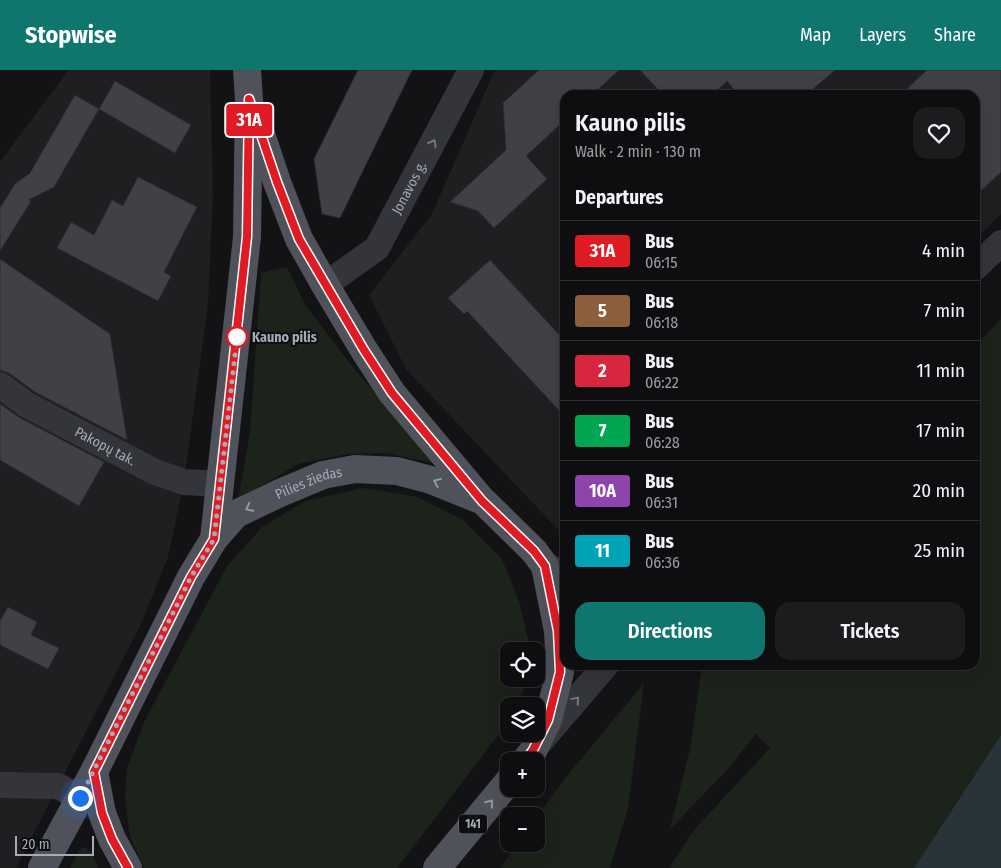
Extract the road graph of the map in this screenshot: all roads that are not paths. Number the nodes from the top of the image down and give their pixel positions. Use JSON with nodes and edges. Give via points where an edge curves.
{"nodes":[{"id":1,"x":247,"y":70,"type":"edge"},
{"id":2,"x":471,"y":70,"type":"edge"},
{"id":3,"x":249,"y":99,"type":"junction"},
{"id":4,"x":1001,"y":243,"type":"edge"},
{"id":5,"x":980,"y":263,"type":"edge"},
{"id":6,"x":326,"y":286,"type":"junction"},
{"id":7,"x":0,"y":385,"type":"edge"},
{"id":8,"x":221,"y":484,"type":"junction"},
{"id":9,"x":482,"y":501,"type":"junction"},
{"id":10,"x":214,"y":539,"type":"junction"},
{"id":11,"x":555,"y":569,"type":"edge"},
{"id":12,"x":602,"y":670,"type":"edge"},
{"id":13,"x":531,"y":752,"type":"edge"},
{"id":14,"x":532,"y":752,"type":"edge"},
{"id":15,"x":94,"y":772,"type":"junction"},
{"id":16,"x":0,"y":785,"type":"edge"},
{"id":17,"x":500,"y":792,"type":"edge"},
{"id":18,"x":80,"y":798,"type":"junction"},
{"id":19,"x":42,"y":868,"type":"edge"},
{"id":20,"x":128,"y":868,"type":"edge"},
{"id":21,"x":437,"y":868,"type":"edge"}],
"edges":[{"from":1,"to":3,"type":"main road"},
{"from":6,"to":2,"type":"street","name":"Jonavos g.","one_way":true,"via":[[377,248]]},
{"from":3,"to":6,"type":"main road","via":[[299,239]]},
{"from":3,"to":8,"type":"main road","via":[[247,237]]},
{"from":4,"to":5,"type":"street"},
{"from":6,"to":9,"type":"main road","via":[[392,393]]},
{"from":7,"to":8,"type":"street","name":"Pakopų tak.","via":[[27,405],[155,472],[184,482]]},
{"from":8,"to":10,"type":"main road"},
{"from":9,"to":10,"type":"main road","name":"Pilies žiedas","one_way":true,"via":[[431,480],[397,471],[355,469],[323,474],[280,492],[236,514]]},
{"from":9,"to":11,"type":"main road","name":"Pilies žiedas"},
{"from":10,"to":15,"type":"main road","name":"Pilies žiedas","via":[[191,577]]},
{"from":11,"to":13,"type":"main road","name":"Pilies žiedas","via":[[560,672],[548,720]]},
{"from":14,"to":12,"type":"street","one_way":true},
{"from":15,"to":18,"type":"main road"},
{"from":15,"to":20,"type":"main road","via":[[102,813]]},
{"from":16,"to":18,"type":"street","via":[[58,786]]},
{"from":21,"to":17,"type":"main road","number":"141","one_way":true},
{"from":18,"to":19,"type":"main road"}]}
